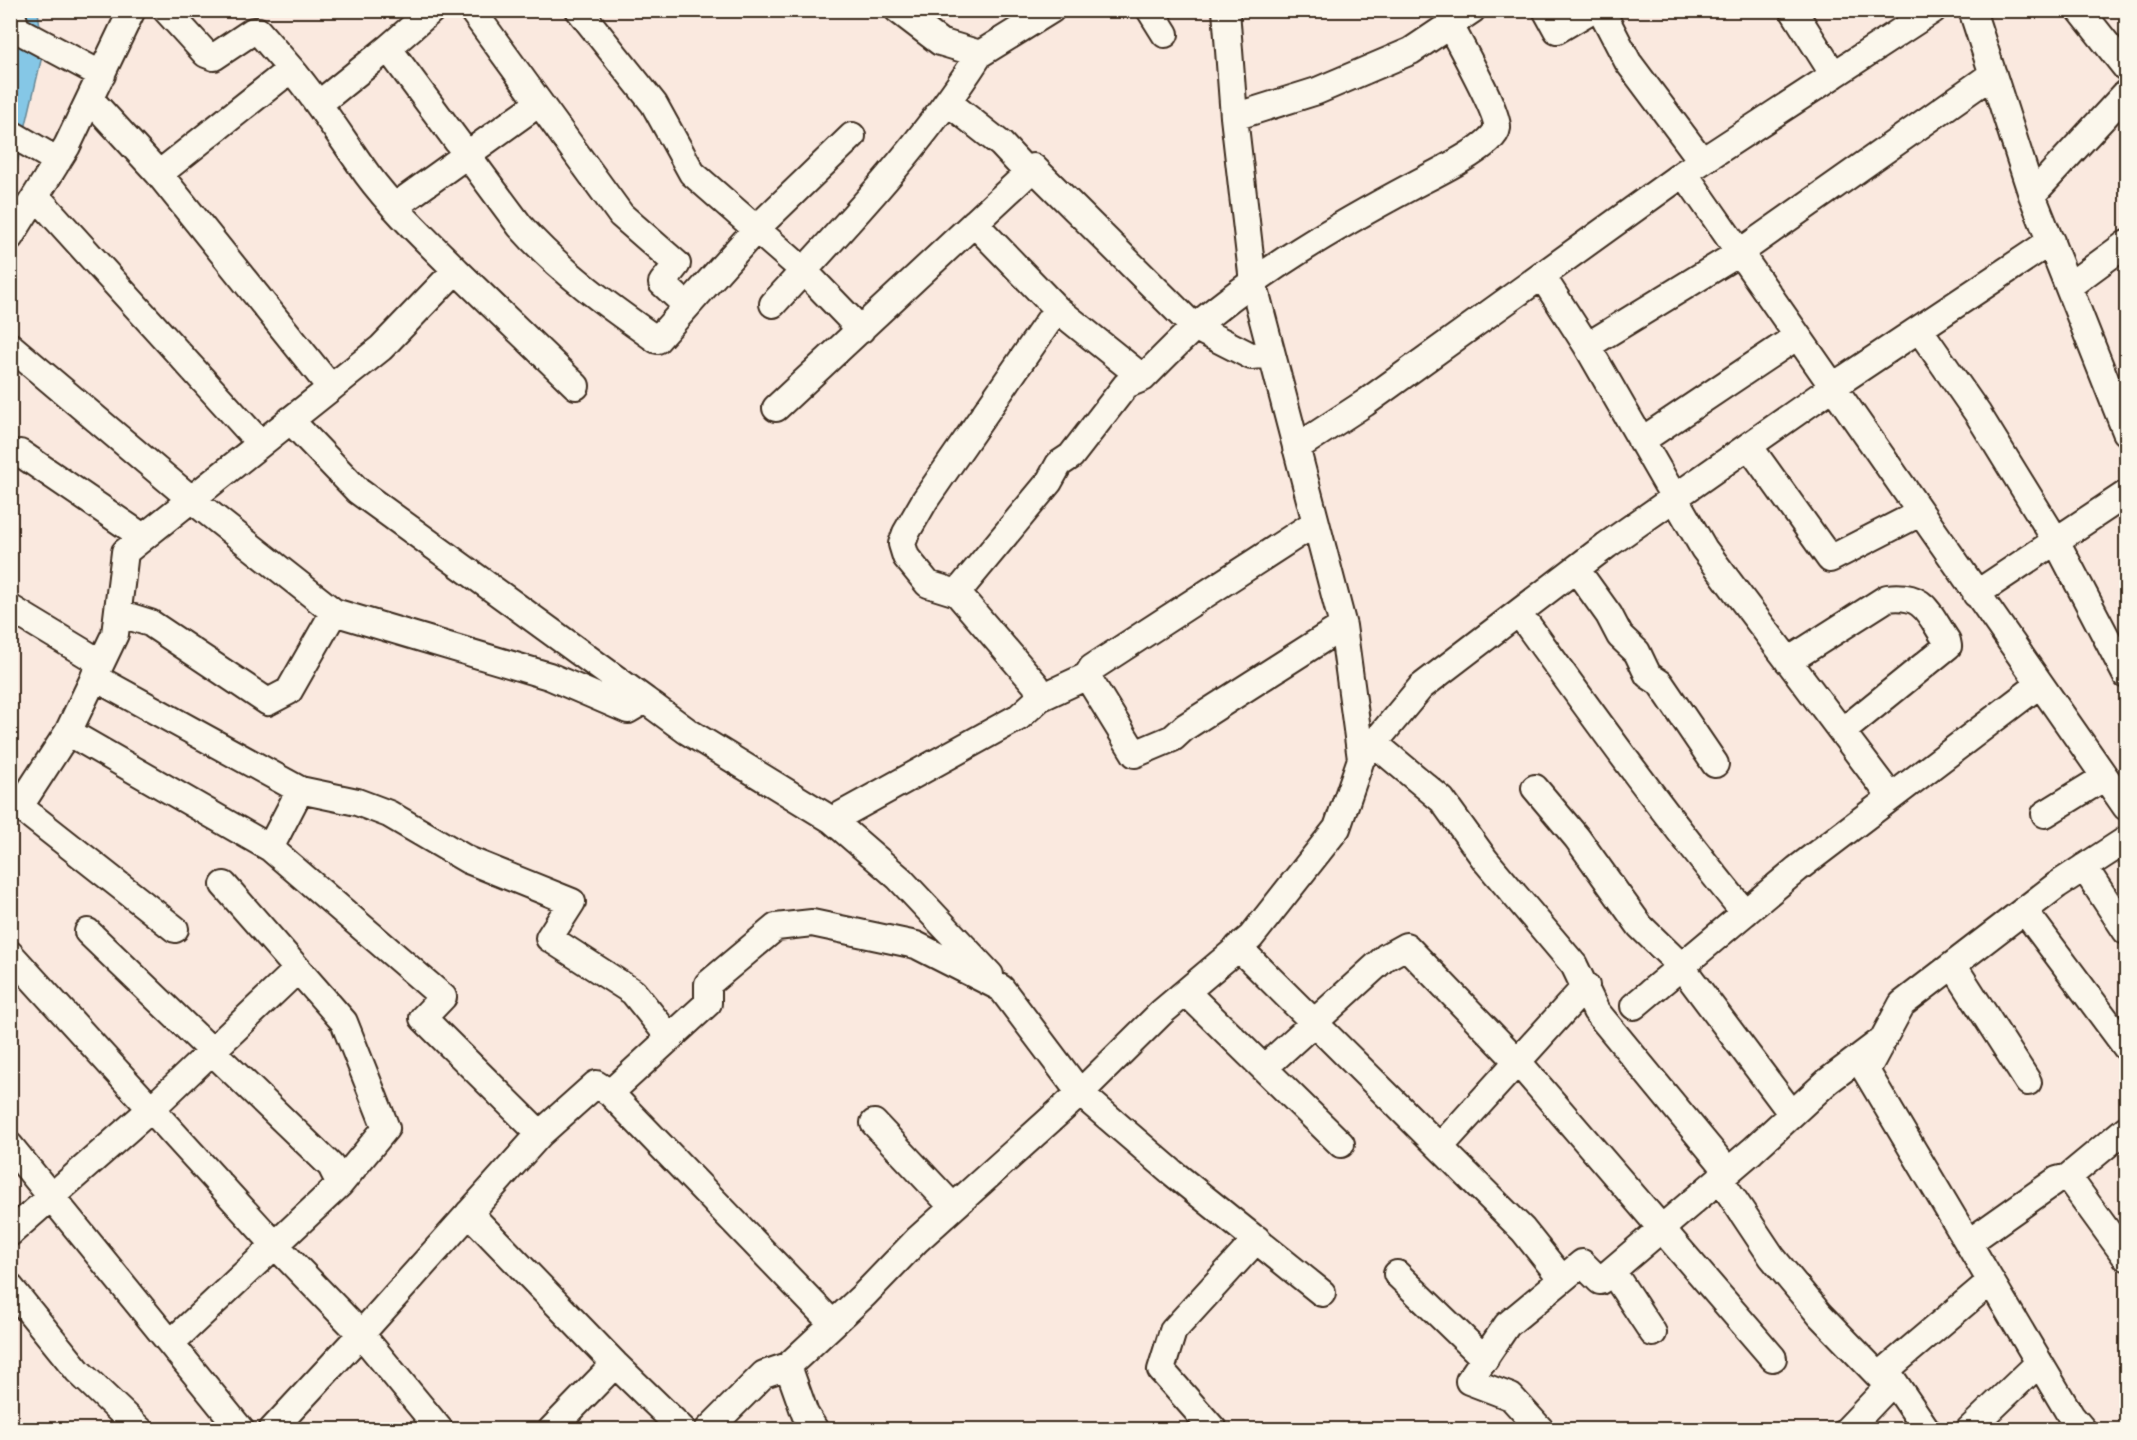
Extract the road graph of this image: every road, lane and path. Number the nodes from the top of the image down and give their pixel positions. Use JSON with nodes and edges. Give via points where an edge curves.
{"nodes":[{"id":1,"x":11,"y":10,"type":"edge"},
{"id":2,"x":132,"y":10,"type":"edge"},
{"id":3,"x":166,"y":10,"type":"edge"},
{"id":4,"x":472,"y":10,"type":"edge"},
{"id":5,"x":579,"y":10,"type":"edge"},
{"id":6,"x":898,"y":10,"type":"edge"},
{"id":7,"x":1051,"y":10,"type":"edge"},
{"id":8,"x":1150,"y":10,"type":"edge"},
{"id":9,"x":1226,"y":10,"type":"edge"},
{"id":10,"x":1472,"y":10,"type":"edge"},
{"id":11,"x":1546,"y":10,"type":"edge"},
{"id":12,"x":1591,"y":10,"type":"edge"},
{"id":13,"x":1601,"y":10,"type":"edge"},
{"id":14,"x":1793,"y":10,"type":"edge"},
{"id":15,"x":1933,"y":10,"type":"edge"},
{"id":16,"x":1972,"y":10,"type":"edge"},
{"id":17,"x":2080,"y":10,"type":"edge"},
{"id":18,"x":417,"y":15,"type":"edge"},
{"id":19,"x":1897,"y":20,"type":"edge"},
{"id":20,"x":1450,"y":25,"type":"junction"},
{"id":21,"x":1165,"y":34,"type":"dead end"},
{"id":22,"x":388,"y":48,"type":"junction"},
{"id":23,"x":980,"y":54,"type":"junction"},
{"id":24,"x":2127,"y":68,"type":"edge"},
{"id":25,"x":291,"y":69,"type":"junction"},
{"id":26,"x":1993,"y":74,"type":"junction"},
{"id":27,"x":102,"y":75,"type":"junction"},
{"id":28,"x":1834,"y":75,"type":"junction"},
{"id":29,"x":2127,"y":93,"type":"edge"},
{"id":30,"x":90,"y":99,"type":"junction"},
{"id":31,"x":320,"y":103,"type":"junction"},
{"id":32,"x":539,"y":103,"type":"junction"},
{"id":33,"x":949,"y":103,"type":"junction"},
{"id":34,"x":1234,"y":117,"type":"junction"},
{"id":35,"x":10,"y":133,"type":"edge"},
{"id":36,"x":852,"y":136,"type":"dead end"},
{"id":37,"x":468,"y":154,"type":"junction"},
{"id":38,"x":58,"y":161,"type":"junction"},
{"id":39,"x":1033,"y":167,"type":"dead end"},
{"id":40,"x":1693,"y":167,"type":"junction"},
{"id":41,"x":159,"y":174,"type":"junction"},
{"id":42,"x":2032,"y":195,"type":"junction"},
{"id":43,"x":36,"y":196,"type":"junction"},
{"id":44,"x":394,"y":207,"type":"junction"},
{"id":45,"x":974,"y":223,"type":"junction"},
{"id":46,"x":756,"y":229,"type":"junction"},
{"id":47,"x":10,"y":237,"type":"edge"},
{"id":48,"x":2051,"y":241,"type":"junction"},
{"id":49,"x":2127,"y":244,"type":"edge"},
{"id":50,"x":1738,"y":253,"type":"junction"},
{"id":51,"x":456,"y":270,"type":"junction"},
{"id":52,"x":804,"y":271,"type":"junction"},
{"id":53,"x":1542,"y":276,"type":"junction"},
{"id":54,"x":1252,"y":282,"type":"junction"},
{"id":55,"x":2069,"y":286,"type":"junction"},
{"id":56,"x":773,"y":304,"type":"dead end"},
{"id":57,"x":687,"y":306,"type":"junction"},
{"id":58,"x":1057,"y":309,"type":"junction"},
{"id":59,"x":1194,"y":327,"type":"junction"},
{"id":60,"x":1919,"y":329,"type":"junction"},
{"id":61,"x":861,"y":330,"type":"junction"},
{"id":62,"x":1796,"y":337,"type":"junction"},
{"id":63,"x":10,"y":346,"type":"edge"},
{"id":64,"x":1587,"y":346,"type":"junction"},
{"id":65,"x":1272,"y":354,"type":"junction"},
{"id":66,"x":1143,"y":378,"type":"junction"},
{"id":67,"x":576,"y":386,"type":"dead end"},
{"id":68,"x":331,"y":388,"type":"junction"},
{"id":69,"x":1832,"y":388,"type":"junction"},
{"id":70,"x":776,"y":408,"type":"dead end"},
{"id":71,"x":290,"y":420,"type":"junction"},
{"id":72,"x":2127,"y":432,"type":"edge"},
{"id":73,"x":1641,"y":441,"type":"junction"},
{"id":74,"x":260,"y":443,"type":"junction"},
{"id":75,"x":1749,"y":446,"type":"junction"},
{"id":76,"x":1296,"y":448,"type":"junction"},
{"id":77,"x":20,"y":453,"type":"dead end"},
{"id":78,"x":2127,"y":494,"type":"edge"},
{"id":79,"x":1674,"y":498,"type":"junction"},
{"id":80,"x":191,"y":499,"type":"junction"},
{"id":81,"x":1920,"y":513,"type":"junction"},
{"id":82,"x":1315,"y":523,"type":"junction"},
{"id":83,"x":143,"y":537,"type":"junction"},
{"id":84,"x":2055,"y":539,"type":"junction"},
{"id":85,"x":1575,"y":569,"type":"junction"},
{"id":86,"x":957,"y":593,"type":"junction"},
{"id":87,"x":1976,"y":594,"type":"junction"},
{"id":88,"x":10,"y":608,"type":"edge"},
{"id":89,"x":334,"y":612,"type":"junction"},
{"id":90,"x":118,"y":613,"type":"junction"},
{"id":91,"x":1519,"y":613,"type":"junction"},
{"id":92,"x":1342,"y":626,"type":"junction"},
{"id":93,"x":1788,"y":661,"type":"junction"},
{"id":94,"x":98,"y":670,"type":"junction"},
{"id":95,"x":2127,"y":675,"type":"edge"},
{"id":96,"x":1087,"y":676,"type":"junction"},
{"id":97,"x":2040,"y":684,"type":"junction"},
{"id":98,"x":1040,"y":698,"type":"junction"},
{"id":99,"x":645,"y":700,"type":"junction"},
{"id":100,"x":1843,"y":731,"type":"junction"},
{"id":101,"x":68,"y":732,"type":"junction"},
{"id":102,"x":1367,"y":751,"type":"junction"},
{"id":103,"x":1715,"y":764,"type":"dead end"},
{"id":104,"x":2105,"y":777,"type":"junction"},
{"id":105,"x":1535,"y":788,"type":"dead end"},
{"id":106,"x":300,"y":790,"type":"junction"},
{"id":107,"x":1891,"y":797,"type":"junction"},
{"id":108,"x":15,"y":803,"type":"edge"},
{"id":109,"x":2127,"y":807,"type":"edge"},
{"id":110,"x":2045,"y":814,"type":"dead end"},
{"id":111,"x":832,"y":820,"type":"junction"},
{"id":112,"x":2127,"y":840,"type":"edge"},
{"id":113,"x":270,"y":848,"type":"junction"},
{"id":114,"x":2084,"y":867,"type":"junction"},
{"id":115,"x":224,"y":885,"type":"dead end"},
{"id":116,"x":2024,"y":910,"type":"junction"},
{"id":117,"x":1745,"y":913,"type":"junction"},
{"id":118,"x":175,"y":929,"type":"dead end"},
{"id":119,"x":88,"y":932,"type":"dead end"},
{"id":120,"x":2127,"y":932,"type":"edge"},
{"id":121,"x":1238,"y":947,"type":"junction"},
{"id":122,"x":14,"y":964,"type":"edge"},
{"id":123,"x":1953,"y":965,"type":"junction"},
{"id":124,"x":1681,"y":966,"type":"junction"},
{"id":125,"x":297,"y":970,"type":"junction"},
{"id":126,"x":1001,"y":987,"type":"junction"},
{"id":127,"x":1586,"y":987,"type":"junction"},
{"id":128,"x":1186,"y":992,"type":"junction"},
{"id":129,"x":1634,"y":1006,"type":"dead end"},
{"id":130,"x":1315,"y":1024,"type":"junction"},
{"id":131,"x":670,"y":1038,"type":"junction"},
{"id":132,"x":1882,"y":1041,"type":"junction"},
{"id":133,"x":2127,"y":1047,"type":"edge"},
{"id":134,"x":213,"y":1050,"type":"junction"},
{"id":135,"x":1518,"y":1062,"type":"junction"},
{"id":136,"x":1264,"y":1068,"type":"junction"},
{"id":137,"x":2028,"y":1082,"type":"dead end"},
{"id":138,"x":610,"y":1093,"type":"junction"},
{"id":139,"x":1080,"y":1093,"type":"junction"},
{"id":140,"x":152,"y":1109,"type":"junction"},
{"id":141,"x":1792,"y":1114,"type":"junction"},
{"id":142,"x":873,"y":1123,"type":"dead end"},
{"id":143,"x":2127,"y":1129,"type":"edge"},
{"id":144,"x":540,"y":1134,"type":"junction"},
{"id":145,"x":1341,"y":1144,"type":"dead end"},
{"id":146,"x":10,"y":1146,"type":"edge"},
{"id":147,"x":1440,"y":1147,"type":"junction"},
{"id":148,"x":1724,"y":1175,"type":"junction"},
{"id":149,"x":2068,"y":1177,"type":"junction"},
{"id":150,"x":340,"y":1184,"type":"junction"},
{"id":151,"x":54,"y":1197,"type":"junction"},
{"id":152,"x":953,"y":1207,"type":"junction"},
{"id":153,"x":469,"y":1213,"type":"junction"},
{"id":154,"x":1662,"y":1228,"type":"junction"},
{"id":155,"x":10,"y":1233,"type":"edge"},
{"id":156,"x":1257,"y":1239,"type":"junction"},
{"id":157,"x":1968,"y":1243,"type":"junction"},
{"id":158,"x":276,"y":1246,"type":"junction"},
{"id":159,"x":2127,"y":1257,"type":"edge"},
{"id":160,"x":1616,"y":1268,"type":"junction"},
{"id":161,"x":1398,"y":1274,"type":"dead end"},
{"id":162,"x":1562,"y":1279,"type":"junction"},
{"id":163,"x":1991,"y":1281,"type":"junction"},
{"id":164,"x":10,"y":1287,"type":"edge"},
{"id":165,"x":1322,"y":1293,"type":"dead end"},
{"id":166,"x":833,"y":1324,"type":"junction"},
{"id":167,"x":1653,"y":1333,"type":"dead end"},
{"id":168,"x":361,"y":1334,"type":"junction"},
{"id":169,"x":171,"y":1343,"type":"junction"},
{"id":170,"x":1773,"y":1358,"type":"dead end"},
{"id":171,"x":1485,"y":1359,"type":"junction"},
{"id":172,"x":2039,"y":1363,"type":"junction"},
{"id":173,"x":615,"y":1364,"type":"junction"},
{"id":174,"x":788,"y":1366,"type":"junction"},
{"id":175,"x":1884,"y":1374,"type":"junction"},
{"id":176,"x":140,"y":1430,"type":"edge"},
{"id":177,"x":241,"y":1430,"type":"edge"},
{"id":178,"x":272,"y":1430,"type":"edge"},
{"id":179,"x":440,"y":1430,"type":"edge"},
{"id":180,"x":551,"y":1430,"type":"edge"},
{"id":181,"x":683,"y":1430,"type":"edge"},
{"id":182,"x":708,"y":1430,"type":"edge"},
{"id":183,"x":815,"y":1430,"type":"edge"},
{"id":184,"x":1214,"y":1430,"type":"edge"},
{"id":185,"x":1541,"y":1430,"type":"edge"},
{"id":186,"x":1847,"y":1430,"type":"edge"},
{"id":187,"x":1927,"y":1430,"type":"edge"},
{"id":188,"x":1969,"y":1430,"type":"edge"},
{"id":189,"x":2083,"y":1430,"type":"edge"}],
"edges":[{"from":1,"to":27,"type":"street","via":[[16,29]]},
{"from":2,"to":27,"type":"street"},
{"from":3,"to":25,"type":"street","via":[[206,54],[222,54],[258,31]]},
{"from":4,"to":32,"type":"street"},
{"from":5,"to":46,"type":"street","via":[[654,104],[692,173]]},
{"from":6,"to":23,"type":"street","via":[[940,42]]},
{"from":7,"to":23,"type":"street"},
{"from":8,"to":21,"type":"street"},
{"from":9,"to":34,"type":"street"},
{"from":10,"to":20,"type":"street"},
{"from":11,"to":12,"type":"street","via":[[1557,30]]},
{"from":13,"to":40,"type":"street"},
{"from":14,"to":28,"type":"street"},
{"from":15,"to":19,"type":"street"},
{"from":16,"to":26,"type":"street"},
{"from":17,"to":24,"type":"street"},
{"from":18,"to":22,"type":"street"},
{"from":19,"to":28,"type":"street"},
{"from":20,"to":34,"type":"street","via":[[1411,51],[1317,91]]},
{"from":20,"to":54,"type":"street","via":[[1492,108],[1497,128],[1493,138],[1359,214]]},
{"from":22,"to":31,"type":"street"},
{"from":22,"to":37,"type":"street"},
{"from":23,"to":33,"type":"street"},
{"from":25,"to":31,"type":"street"},
{"from":25,"to":41,"type":"street"},
{"from":26,"to":42,"type":"street"},
{"from":26,"to":50,"type":"street"},
{"from":27,"to":30,"type":"street"},
{"from":28,"to":40,"type":"street"},
{"from":29,"to":42,"type":"street"},
{"from":30,"to":38,"type":"street"},
{"from":30,"to":41,"type":"street"},
{"from":31,"to":44,"type":"street"},
{"from":32,"to":37,"type":"street"},
{"from":32,"to":57,"type":"street","via":[[621,215],[677,264],[662,283]]},
{"from":33,"to":45,"type":"street","via":[[1001,144],[1028,173]]},
{"from":33,"to":52,"type":"street","via":[[887,180]]},
{"from":34,"to":54,"type":"street"},
{"from":35,"to":38,"type":"street"},
{"from":36,"to":46,"type":"street"},
{"from":37,"to":44,"type":"street"},
{"from":37,"to":57,"type":"street","via":[[539,248],[612,309],[657,340]]},
{"from":38,"to":43,"type":"street"},
{"from":39,"to":59,"type":"street"},
{"from":40,"to":50,"type":"street"},
{"from":40,"to":53,"type":"street"},
{"from":41,"to":68,"type":"street"},
{"from":42,"to":48,"type":"street"},
{"from":43,"to":47,"type":"street"},
{"from":43,"to":74,"type":"street"},
{"from":44,"to":51,"type":"street"},
{"from":45,"to":58,"type":"street"},
{"from":45,"to":61,"type":"street"},
{"from":46,"to":52,"type":"street"},
{"from":46,"to":57,"type":"street"},
{"from":48,"to":55,"type":"street"},
{"from":48,"to":60,"type":"street"},
{"from":49,"to":55,"type":"street"},
{"from":50,"to":62,"type":"street"},
{"from":50,"to":64,"type":"street"},
{"from":51,"to":67,"type":"street"},
{"from":51,"to":68,"type":"street","via":[[381,348]]},
{"from":52,"to":56,"type":"street"},
{"from":52,"to":61,"type":"street"},
{"from":53,"to":64,"type":"street"},
{"from":53,"to":76,"type":"street","via":[[1365,404]]},
{"from":54,"to":59,"type":"street"},
{"from":54,"to":65,"type":"street"},
{"from":55,"to":72,"type":"street"},
{"from":58,"to":66,"type":"street"},
{"from":58,"to":86,"type":"street","via":[[902,544],[906,557],[928,584]]},
{"from":59,"to":65,"type":"street","via":[[1251,356]]},
{"from":59,"to":66,"type":"street"},
{"from":60,"to":69,"type":"street"},
{"from":60,"to":84,"type":"street","via":[[1978,414]]},
{"from":61,"to":70,"type":"street"},
{"from":62,"to":69,"type":"street"},
{"from":62,"to":73,"type":"street"},
{"from":63,"to":80,"type":"street"},
{"from":64,"to":73,"type":"street"},
{"from":65,"to":76,"type":"street"},
{"from":66,"to":86,"type":"street","via":[[1126,385]]},
{"from":68,"to":71,"type":"street"},
{"from":69,"to":75,"type":"street"},
{"from":69,"to":81,"type":"street"},
{"from":71,"to":74,"type":"street"},
{"from":71,"to":99,"type":"street","via":[[358,491]]},
{"from":73,"to":79,"type":"street"},
{"from":74,"to":80,"type":"street"},
{"from":75,"to":79,"type":"street"},
{"from":75,"to":81,"type":"street","via":[[1830,559]]},
{"from":76,"to":82,"type":"street"},
{"from":77,"to":83,"type":"street"},
{"from":78,"to":84,"type":"street"},
{"from":79,"to":85,"type":"street"},
{"from":79,"to":93,"type":"street","via":[[1704,549]]},
{"from":80,"to":83,"type":"street"},
{"from":80,"to":89,"type":"street"},
{"from":81,"to":87,"type":"street"},
{"from":82,"to":92,"type":"street"},
{"from":82,"to":96,"type":"street","via":[[1092,668]]},
{"from":83,"to":90,"type":"street","via":[[125,552]]},
{"from":84,"to":87,"type":"street"},
{"from":84,"to":95,"type":"street"},
{"from":85,"to":91,"type":"street"},
{"from":85,"to":103,"type":"street"},
{"from":86,"to":98,"type":"street","via":[[1036,685]]},
{"from":87,"to":97,"type":"street"},
{"from":88,"to":94,"type":"street"},
{"from":89,"to":90,"type":"street","via":[[289,691],[268,702],[150,623]]},
{"from":89,"to":99,"type":"street","via":[[549,676],[628,710]]},
{"from":90,"to":94,"type":"street","via":[[115,634]]},
{"from":91,"to":102,"type":"street","via":[[1421,687]]},
{"from":91,"to":117,"type":"street","via":[[1647,792]]},
{"from":92,"to":96,"type":"street","via":[[1173,738],[1135,754]]},
{"from":92,"to":102,"type":"street"},
{"from":93,"to":100,"type":"street"},
{"from":93,"to":100,"type":"street","via":[[1887,598],[1905,596],[1926,610],[1948,646]]},
{"from":94,"to":101,"type":"street"},
{"from":94,"to":106,"type":"street"},
{"from":96,"to":98,"type":"street"},
{"from":97,"to":104,"type":"street"},
{"from":97,"to":107,"type":"street"},
{"from":98,"to":111,"type":"street","via":[[1019,717]]},
{"from":99,"to":111,"type":"street","via":[[687,731]]},
{"from":100,"to":107,"type":"street"},
{"from":101,"to":108,"type":"street"},
{"from":101,"to":113,"type":"street"},
{"from":102,"to":121,"type":"street","via":[[1337,828],[1251,937]]},
{"from":102,"to":127,"type":"street","via":[[1442,800],[1486,861],[1574,965]]},
{"from":104,"to":109,"type":"street"},
{"from":104,"to":110,"type":"street"},
{"from":105,"to":124,"type":"street","via":[[1577,838],[1640,926]]},
{"from":106,"to":113,"type":"street"},
{"from":106,"to":131,"type":"street","via":[[357,802],[389,814],[468,860],[572,902],[549,938],[633,992]]},
{"from":107,"to":117,"type":"street"},
{"from":108,"to":118,"type":"street"},
{"from":111,"to":126,"type":"street","via":[[899,878]]},
{"from":112,"to":114,"type":"street"},
{"from":113,"to":144,"type":"street","via":[[443,998],[423,1018]]},
{"from":114,"to":116,"type":"street"},
{"from":114,"to":120,"type":"street"},
{"from":115,"to":125,"type":"street"},
{"from":116,"to":123,"type":"street"},
{"from":116,"to":133,"type":"street"},
{"from":117,"to":124,"type":"street"},
{"from":119,"to":134,"type":"street"},
{"from":121,"to":128,"type":"street"},
{"from":121,"to":130,"type":"street"},
{"from":122,"to":140,"type":"street"},
{"from":123,"to":132,"type":"street","via":[[1902,1004]]},
{"from":123,"to":137,"type":"street"},
{"from":124,"to":129,"type":"street"},
{"from":124,"to":141,"type":"street"},
{"from":125,"to":134,"type":"street"},
{"from":125,"to":150,"type":"street","via":[[344,1022],[386,1128]]},
{"from":126,"to":131,"type":"street","via":[[916,945],[812,924],[776,927],[708,984],[708,1003]]},
{"from":126,"to":139,"type":"street"},
{"from":127,"to":135,"type":"street"},
{"from":127,"to":148,"type":"street","via":[[1596,1011]]},
{"from":128,"to":136,"type":"street"},
{"from":128,"to":139,"type":"street"},
{"from":130,"to":135,"type":"street","via":[[1386,957],[1406,946]]},
{"from":130,"to":136,"type":"street"},
{"from":130,"to":147,"type":"street"},
{"from":131,"to":138,"type":"street"},
{"from":132,"to":141,"type":"street"},
{"from":132,"to":157,"type":"street","via":[[1866,1071]]},
{"from":134,"to":140,"type":"street"},
{"from":134,"to":150,"type":"street","via":[[331,1166]]},
{"from":135,"to":147,"type":"street"},
{"from":135,"to":154,"type":"street"},
{"from":136,"to":145,"type":"street"},
{"from":138,"to":144,"type":"street","via":[[597,1084]]},
{"from":138,"to":166,"type":"street"},
{"from":139,"to":152,"type":"street"},
{"from":139,"to":156,"type":"street"},
{"from":140,"to":151,"type":"street"},
{"from":140,"to":158,"type":"street"},
{"from":141,"to":148,"type":"street"},
{"from":142,"to":152,"type":"street"},
{"from":143,"to":149,"type":"street"},
{"from":144,"to":153,"type":"street"},
{"from":146,"to":151,"type":"street"},
{"from":147,"to":162,"type":"street","via":[[1523,1230]]},
{"from":148,"to":154,"type":"street"},
{"from":148,"to":175,"type":"street","via":[[1772,1257],[1820,1315]]},
{"from":149,"to":157,"type":"street","via":[[2057,1180]]},
{"from":149,"to":159,"type":"street"},
{"from":150,"to":158,"type":"street"},
{"from":151,"to":155,"type":"street"},
{"from":151,"to":169,"type":"street"},
{"from":152,"to":166,"type":"street"},
{"from":153,"to":168,"type":"street"},
{"from":153,"to":173,"type":"street"},
{"from":154,"to":160,"type":"street"},
{"from":154,"to":170,"type":"street"},
{"from":156,"to":165,"type":"street"},
{"from":156,"to":184,"type":"street","via":[[1173,1331],[1161,1370]]},
{"from":157,"to":163,"type":"street"},
{"from":158,"to":168,"type":"street"},
{"from":158,"to":169,"type":"street"},
{"from":160,"to":162,"type":"street","via":[[1600,1281],[1582,1263]]},
{"from":160,"to":167,"type":"street","via":[[1616,1276]]},
{"from":161,"to":171,"type":"street"},
{"from":162,"to":171,"type":"street","via":[[1507,1325]]},
{"from":163,"to":172,"type":"street"},
{"from":163,"to":175,"type":"street"},
{"from":164,"to":176,"type":"street","via":[[78,1371]]},
{"from":166,"to":174,"type":"street"},
{"from":168,"to":178,"type":"street"},
{"from":168,"to":179,"type":"street"},
{"from":169,"to":177,"type":"street"},
{"from":171,"to":185,"type":"street","via":[[1469,1381],[1511,1397]]},
{"from":172,"to":188,"type":"street"},
{"from":172,"to":189,"type":"street"},
{"from":173,"to":180,"type":"street"},
{"from":173,"to":181,"type":"street"},
{"from":174,"to":182,"type":"street","via":[[764,1374]]},
{"from":174,"to":183,"type":"street"},
{"from":175,"to":186,"type":"street","via":[[1887,1388]]},
{"from":175,"to":187,"type":"street"}]}
